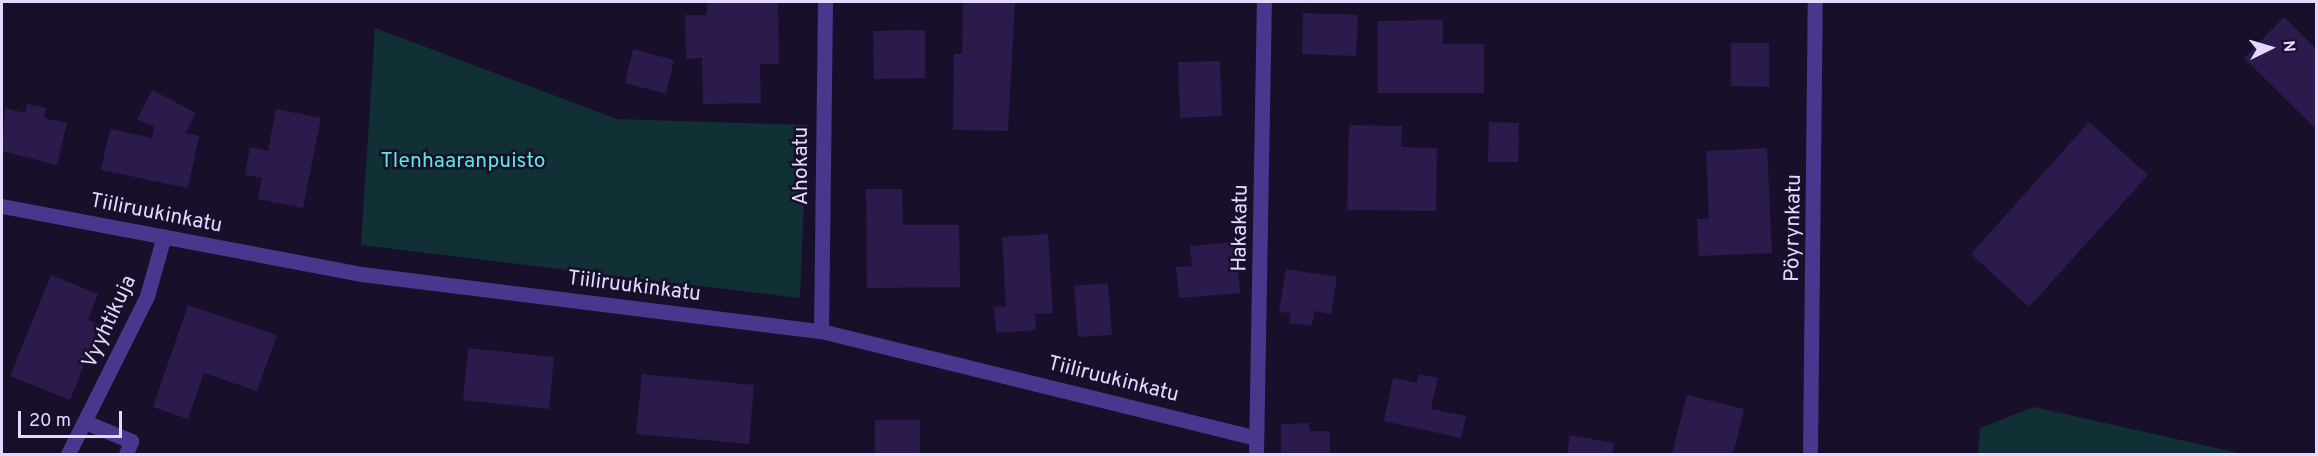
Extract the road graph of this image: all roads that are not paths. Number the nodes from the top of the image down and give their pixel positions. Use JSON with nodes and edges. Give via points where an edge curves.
{"nodes":[{"id":1,"x":825,"y":2,"type":"edge"},
{"id":2,"x":1264,"y":2,"type":"edge"},
{"id":3,"x":1815,"y":2,"type":"edge"},
{"id":4,"x":2,"y":206,"type":"edge"},
{"id":5,"x":164,"y":236,"type":"junction"},
{"id":6,"x":821,"y":331,"type":"junction"},
{"id":7,"x":85,"y":422,"type":"junction"},
{"id":8,"x":1256,"y":438,"type":"junction"},
{"id":9,"x":68,"y":454,"type":"edge"},
{"id":10,"x":126,"y":454,"type":"edge"},
{"id":11,"x":1256,"y":454,"type":"edge"},
{"id":12,"x":1810,"y":454,"type":"edge"}],
"edges":[{"from":1,"to":6,"type":"street","name":"Ahokatu"},
{"from":2,"to":8,"type":"street","name":"Hakakatu"},
{"from":3,"to":12,"type":"street","name":"Pöyrynkatu"},
{"from":4,"to":5,"type":"street","name":"Tiiliruukinkatu"},
{"from":5,"to":6,"type":"street","name":"Tiiliruukinkatu","via":[[361,274]]},
{"from":5,"to":7,"type":"street","name":"Vyyhtikuja","via":[[147,296]]},
{"from":6,"to":8,"type":"street","name":"Tiiliruukinkatu"},
{"from":7,"to":9,"type":"street","name":"Vyyhtikuja"},
{"from":7,"to":10,"type":"street","via":[[131,441]]},
{"from":8,"to":11,"type":"street","name":"Hakakatu"}]}
